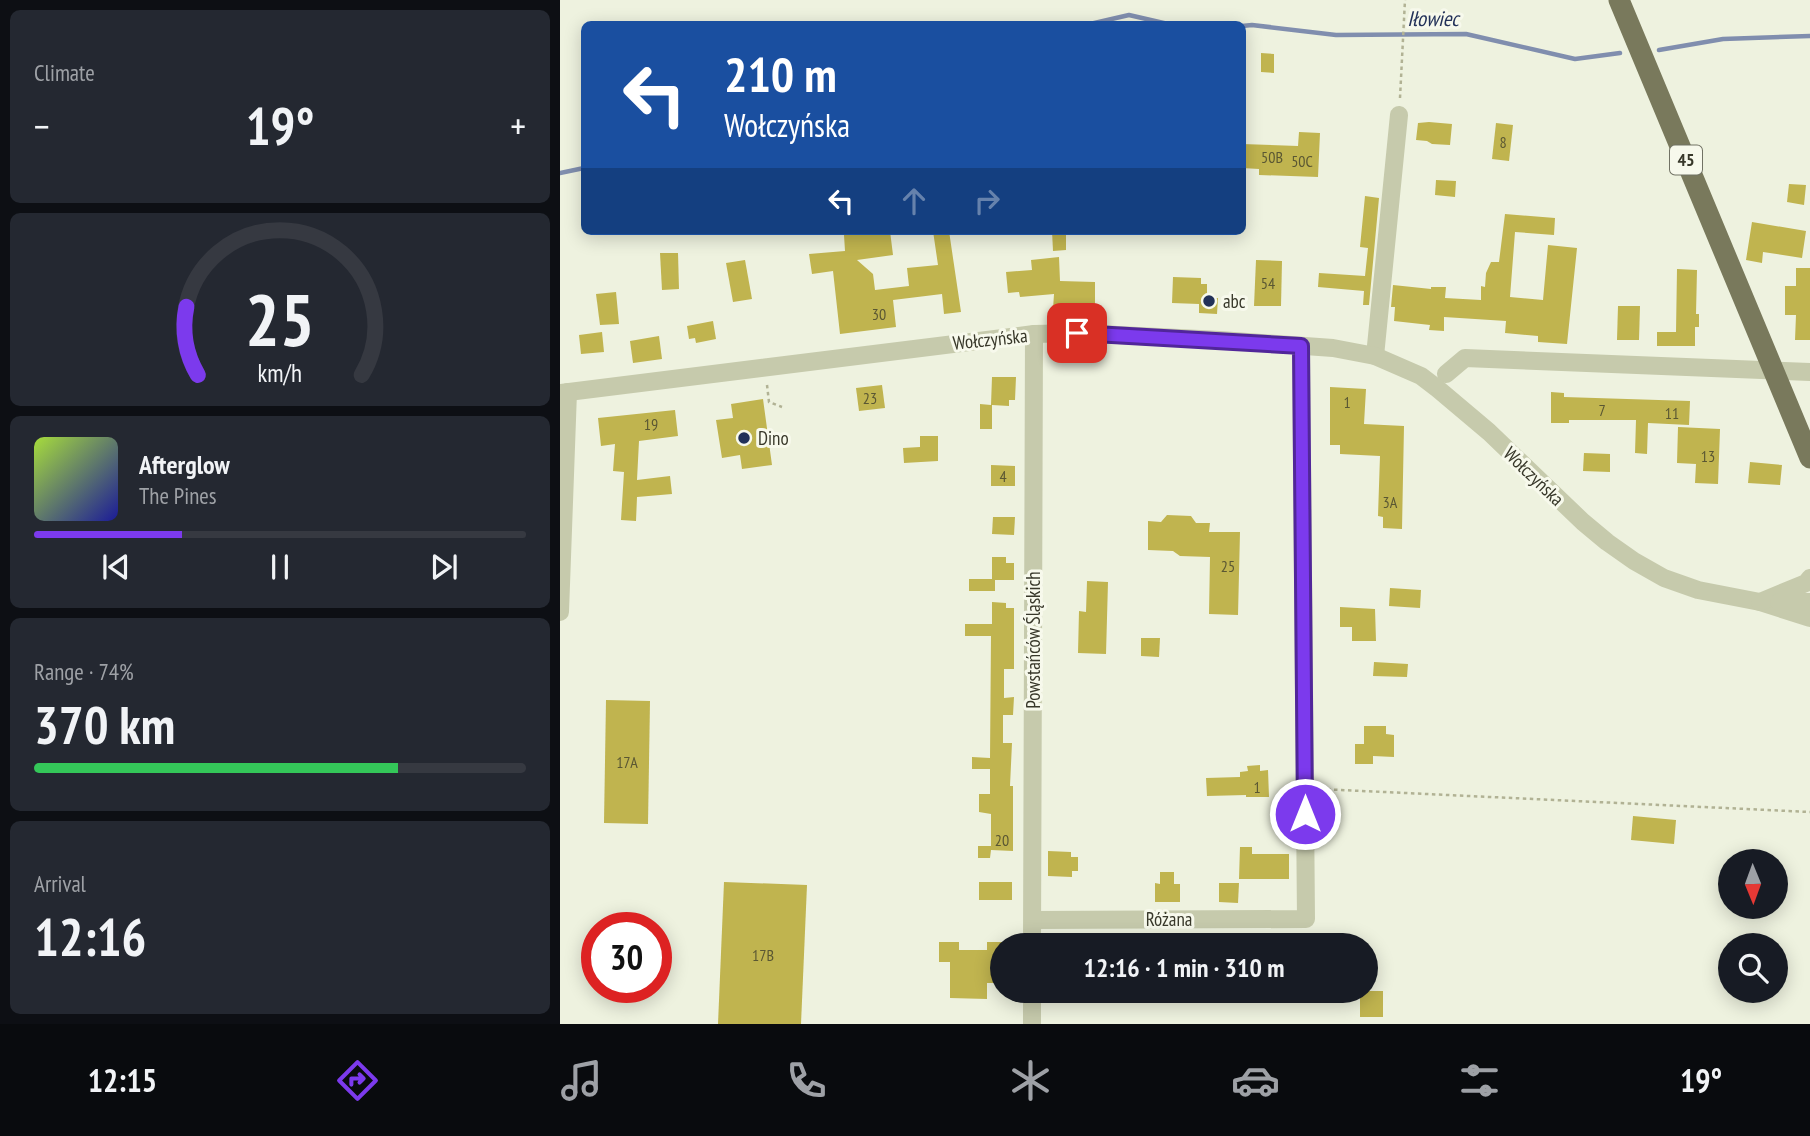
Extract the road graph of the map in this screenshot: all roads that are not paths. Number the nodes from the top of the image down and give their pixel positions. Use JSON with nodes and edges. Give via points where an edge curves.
{"nodes":[{"id":1,"x":1619,"y":0,"type":"edge"},
{"id":2,"x":1399,"y":116,"type":"road end"},
{"id":3,"x":1034,"y":334,"type":"junction"},
{"id":4,"x":1301,"y":346,"type":"junction"},
{"id":5,"x":1375,"y":356,"type":"junction"},
{"id":6,"x":1774,"y":370,"type":"junction"},
{"id":7,"x":1810,"y":372,"type":"edge"},
{"id":8,"x":1446,"y":374,"type":"dead end"},
{"id":9,"x":564,"y":393,"type":"edge"},
{"id":10,"x":1810,"y":458,"type":"edge"},
{"id":11,"x":1810,"y":578,"type":"edge"},
{"id":12,"x":1810,"y":602,"type":"edge"},
{"id":13,"x":1760,"y":603,"type":"junction"},
{"id":14,"x":560,"y":612,"type":"edge"},
{"id":15,"x":1810,"y":618,"type":"edge"},
{"id":16,"x":1032,"y":920,"type":"junction"},
{"id":17,"x":1032,"y":933,"type":"edge"},
{"id":18,"x":1032,"y":1003,"type":"edge"},
{"id":19,"x":1032,"y":1024,"type":"edge"}],
"edges":[{"from":1,"to":6,"type":"main road","number":"45"},
{"from":2,"to":5,"type":"street"},
{"from":3,"to":4,"type":"street","name":"Wołczyńska"},
{"from":3,"to":9,"type":"street","name":"Wołczyńska"},
{"from":3,"to":16,"type":"street","name":"Powstańców Śląskich"},
{"from":4,"to":5,"type":"street","name":"Wołczyńska"},
{"from":4,"to":16,"type":"street","name":"Różana","via":[[1306,919]]},
{"from":5,"to":13,"type":"street","name":"Wołczyńska","via":[[1421,376],[1457,404],[1583,522],[1634,561],[1698,590]]},
{"from":6,"to":7,"type":"street"},
{"from":6,"to":8,"type":"street","via":[[1465,358]]},
{"from":6,"to":10,"type":"main road","number":"45"},
{"from":9,"to":14,"type":"street"},
{"from":11,"to":13,"type":"street"},
{"from":12,"to":13,"type":"street","name":"Wołczyńska"},
{"from":13,"to":15,"type":"street","name":"Wołczyńska"},
{"from":16,"to":17,"type":"street","name":"Powstańców Śląskich"},
{"from":18,"to":19,"type":"street"}]}
